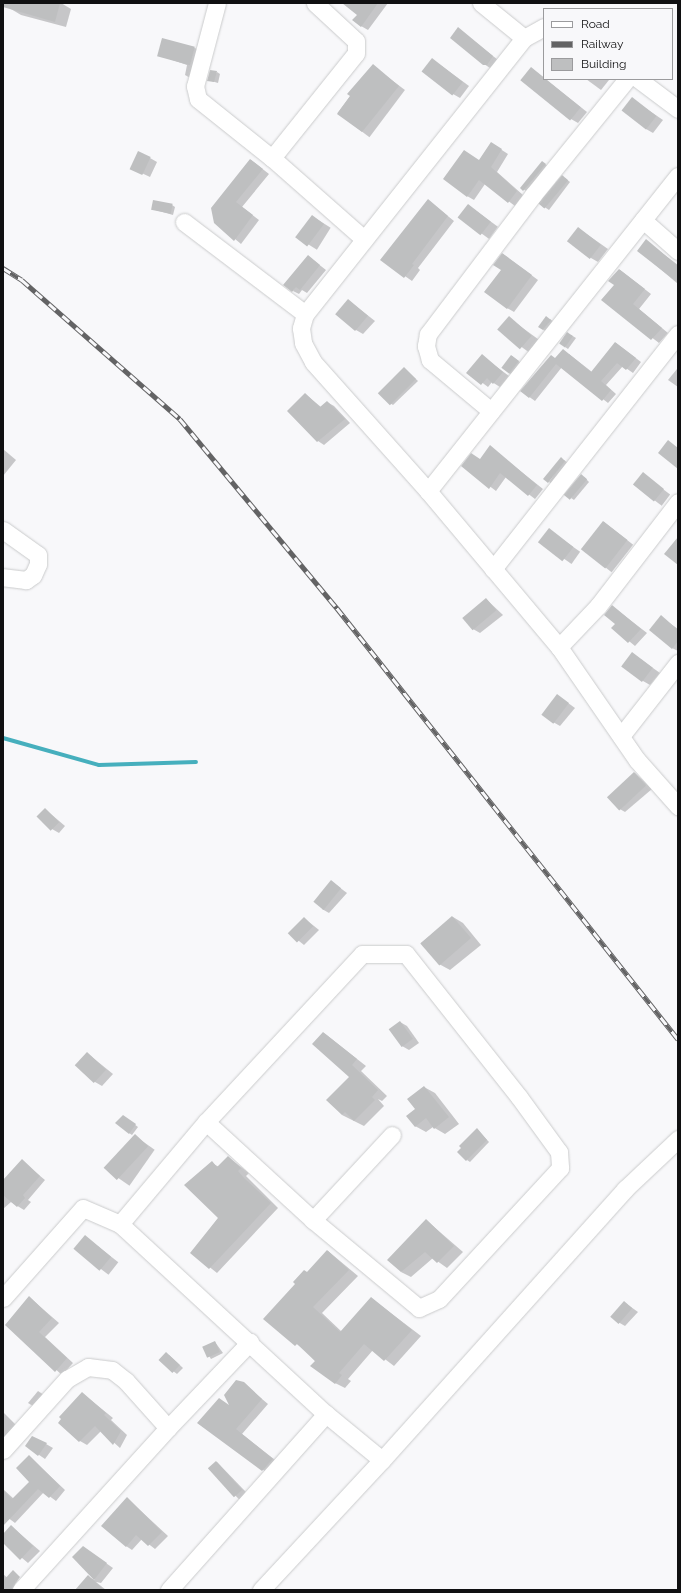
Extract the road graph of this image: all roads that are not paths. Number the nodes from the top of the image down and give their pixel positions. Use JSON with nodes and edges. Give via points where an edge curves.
{"nodes":[{"id":1,"x":217,"y":3,"type":"edge"},
{"id":2,"x":315,"y":3,"type":"edge"},
{"id":3,"x":481,"y":3,"type":"edge"},
{"id":4,"x":543,"y":28,"type":"edge"},
{"id":5,"x":524,"y":38,"type":"junction"},
{"id":6,"x":626,"y":80,"type":"edge"},
{"id":7,"x":639,"y":80,"type":"edge"},
{"id":8,"x":678,"y":109,"type":"edge"},
{"id":9,"x":272,"y":158,"type":"junction"},
{"id":10,"x":678,"y":176,"type":"edge"},
{"id":11,"x":643,"y":220,"type":"junction"},
{"id":12,"x":184,"y":222,"type":"dead end"},
{"id":13,"x":364,"y":239,"type":"junction"},
{"id":14,"x":678,"y":251,"type":"edge"},
{"id":15,"x":305,"y":314,"type":"junction"},
{"id":16,"x":678,"y":334,"type":"edge"},
{"id":17,"x":491,"y":411,"type":"junction"},
{"id":18,"x":428,"y":491,"type":"junction"},
{"id":19,"x":678,"y":502,"type":"edge"},
{"id":20,"x":3,"y":530,"type":"edge"},
{"id":21,"x":493,"y":569,"type":"junction"},
{"id":22,"x":3,"y":577,"type":"edge"},
{"id":23,"x":559,"y":646,"type":"junction"},
{"id":24,"x":678,"y":663,"type":"edge"},
{"id":25,"x":621,"y":736,"type":"junction"},
{"id":26,"x":678,"y":806,"type":"edge"},
{"id":27,"x":206,"y":1122,"type":"junction"},
{"id":28,"x":392,"y":1135,"type":"dead end"},
{"id":29,"x":678,"y":1139,"type":"edge"},
{"id":30,"x":313,"y":1220,"type":"junction"},
{"id":31,"x":120,"y":1224,"type":"junction"},
{"id":32,"x":6,"y":1289,"type":"edge"},
{"id":33,"x":250,"y":1342,"type":"junction"},
{"id":34,"x":326,"y":1414,"type":"junction"},
{"id":35,"x":168,"y":1428,"type":"junction"},
{"id":36,"x":3,"y":1450,"type":"edge"},
{"id":37,"x":382,"y":1460,"type":"junction"},
{"id":38,"x":21,"y":1590,"type":"edge"},
{"id":39,"x":168,"y":1590,"type":"edge"},
{"id":40,"x":261,"y":1590,"type":"edge"}],
"edges":[{"from":1,"to":9,"type":"street","via":[[195,92],[208,109]]},
{"from":2,"to":9,"type":"street","via":[[356,41],[356,53]]},
{"from":3,"to":5,"type":"street"},
{"from":4,"to":5,"type":"street"},
{"from":5,"to":13,"type":"street"},
{"from":6,"to":17,"type":"street","via":[[532,195],[428,334],[426,346],[430,360]]},
{"from":7,"to":8,"type":"street"},
{"from":9,"to":13,"type":"street"},
{"from":10,"to":11,"type":"street"},
{"from":11,"to":14,"type":"street"},
{"from":11,"to":17,"type":"street"},
{"from":12,"to":15,"type":"street"},
{"from":13,"to":15,"type":"street"},
{"from":15,"to":18,"type":"street","via":[[301,328],[302,343],[313,362]]},
{"from":16,"to":21,"type":"street"},
{"from":17,"to":18,"type":"street"},
{"from":18,"to":21,"type":"street"},
{"from":19,"to":23,"type":"street","via":[[598,606]]},
{"from":20,"to":22,"type":"street","via":[[38,555],[38,564],[33,576],[26,580]]},
{"from":21,"to":23,"type":"street"},
{"from":23,"to":25,"type":"street"},
{"from":24,"to":25,"type":"street"},
{"from":25,"to":26,"type":"street","via":[[646,772]]},
{"from":27,"to":30,"type":"street"},
{"from":27,"to":30,"type":"street","via":[[362,954],[406,954],[559,1152],[560,1168],[439,1299],[420,1308]]},
{"from":27,"to":31,"type":"street"},
{"from":28,"to":30,"type":"street"},
{"from":29,"to":37,"type":"street","via":[[625,1189]]},
{"from":31,"to":32,"type":"street","via":[[83,1208]]},
{"from":31,"to":33,"type":"street"},
{"from":33,"to":34,"type":"street"},
{"from":33,"to":35,"type":"street"},
{"from":34,"to":37,"type":"street"},
{"from":34,"to":39,"type":"street"},
{"from":35,"to":36,"type":"street","via":[[126,1381],[112,1370],[88,1368],[67,1379]]},
{"from":35,"to":38,"type":"street"},
{"from":37,"to":40,"type":"street"}]}
